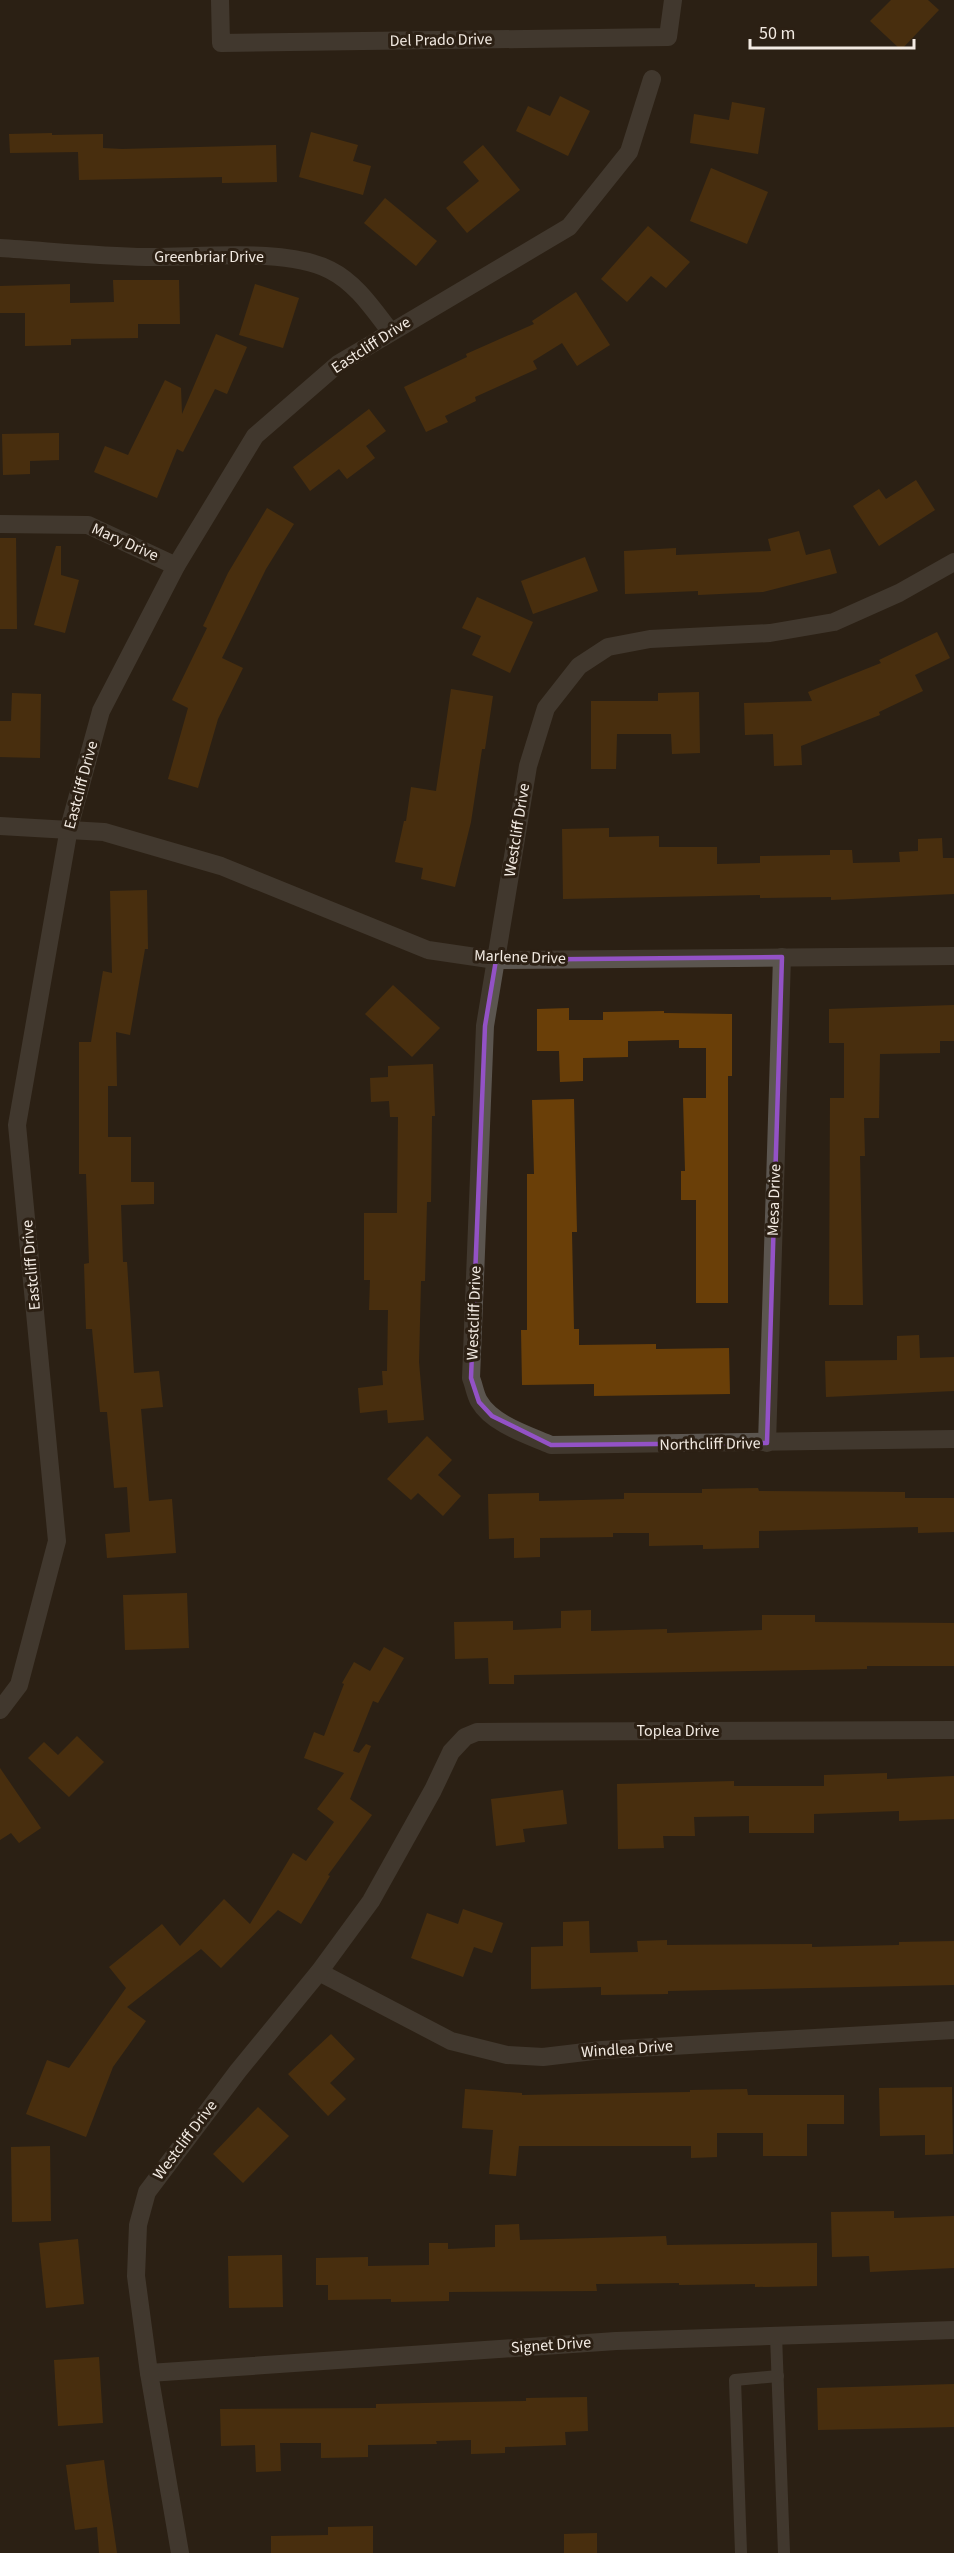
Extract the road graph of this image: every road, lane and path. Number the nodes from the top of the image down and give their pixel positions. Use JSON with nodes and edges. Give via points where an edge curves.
{"nodes":[{"id":1,"x":220,"y":0,"type":"edge"},
{"id":2,"x":673,"y":0,"type":"edge"},
{"id":3,"x":652,"y":79,"type":"dead end"},
{"id":4,"x":0,"y":248,"type":"edge"},
{"id":5,"x":390,"y":331,"type":"junction"},
{"id":6,"x":0,"y":524,"type":"edge"},
{"id":7,"x":954,"y":562,"type":"edge"},
{"id":8,"x":176,"y":566,"type":"junction"},
{"id":9,"x":0,"y":826,"type":"edge"},
{"id":10,"x":69,"y":828,"type":"junction"},
{"id":11,"x":954,"y":956,"type":"edge"},
{"id":12,"x":782,"y":957,"type":"junction"},
{"id":13,"x":496,"y":960,"type":"junction"},
{"id":14,"x":9,"y":1125,"type":"edge"},
{"id":15,"x":479,"y":1402,"type":"joint"},
{"id":16,"x":954,"y":1439,"type":"edge"},
{"id":17,"x":767,"y":1443,"type":"junction"},
{"id":18,"x":0,"y":1710,"type":"edge"},
{"id":19,"x":954,"y":1730,"type":"edge"},
{"id":20,"x":433,"y":1790,"type":"joint"},
{"id":21,"x":319,"y":1972,"type":"junction"},
{"id":22,"x":954,"y":2030,"type":"edge"},
{"id":23,"x":954,"y":2330,"type":"edge"},
{"id":24,"x":776,"y":2335,"type":"junction"},
{"id":25,"x":149,"y":2373,"type":"junction"},
{"id":26,"x":778,"y":2376,"type":"junction"},
{"id":27,"x":180,"y":2553,"type":"edge"},
{"id":28,"x":741,"y":2553,"type":"edge"},
{"id":29,"x":784,"y":2553,"type":"edge"}],
"edges":[{"from":1,"to":2,"type":"street","name":"Del Prado Drive","via":[[221,43],[668,36]]},
{"from":3,"to":5,"type":"street","name":"Eastcliff Drive","via":[[629,152],[569,227]]},
{"from":4,"to":5,"type":"street","name":"Greenbriar Drive","via":[[143,257],[281,256],[312,262],[332,271],[364,297]]},
{"from":5,"to":8,"type":"street","name":"Eastcliff Drive","via":[[338,364],[255,436]]},
{"from":6,"to":8,"type":"street","name":"Mary Drive","via":[[88,525]]},
{"from":7,"to":13,"type":"street","name":"Westcliff Drive","via":[[899,593],[834,622],[770,633],[650,639],[608,647],[579,666],[546,708],[528,766]]},
{"from":8,"to":10,"type":"street","name":"Eastcliff Drive","via":[[101,711]]},
{"from":9,"to":10,"type":"street","name":"Marlene Drive"},
{"from":10,"to":13,"type":"street","name":"Marlene Drive","via":[[104,832],[220,866],[428,950]]},
{"from":10,"to":14,"type":"street","name":"Eastcliff Drive"},
{"from":11,"to":12,"type":"street","name":"Marlene Drive"},
{"from":12,"to":13,"type":"street","name":"Marlene Drive"},
{"from":12,"to":17,"type":"street","name":"Mesa Drive"},
{"from":13,"to":15,"type":"street","name":"Westcliff Drive","via":[[485,1026],[471,1378]]},
{"from":14,"to":18,"type":"street","name":"Eastcliff Drive","via":[[57,1541],[20,1685]]},
{"from":15,"to":17,"type":"street","name":"Northcliff Drive","via":[[492,1416],[551,1445]]},
{"from":16,"to":17,"type":"street","name":"Northcliff Drive"},
{"from":19,"to":20,"type":"street","name":"Toplea Drive","via":[[477,1731],[451,1752]]},
{"from":20,"to":21,"type":"street","name":"Westcliff Drive","via":[[371,1901]]},
{"from":21,"to":22,"type":"street","name":"Windlea Drive","via":[[451,2041],[507,2055],[543,2057],[602,2050]]},
{"from":21,"to":25,"type":"street","name":"Westcliff Drive","via":[[147,2192],[138,2225],[136,2276]]},
{"from":23,"to":24,"type":"street","name":"Signet Drive"},
{"from":24,"to":25,"type":"street","name":"Signet Drive","via":[[616,2341]]},
{"from":24,"to":26,"type":"lane"},
{"from":25,"to":27,"type":"street","name":"Westcliff Drive"},
{"from":26,"to":28,"type":"lane","via":[[735,2380]]},
{"from":26,"to":29,"type":"lane"}]}
